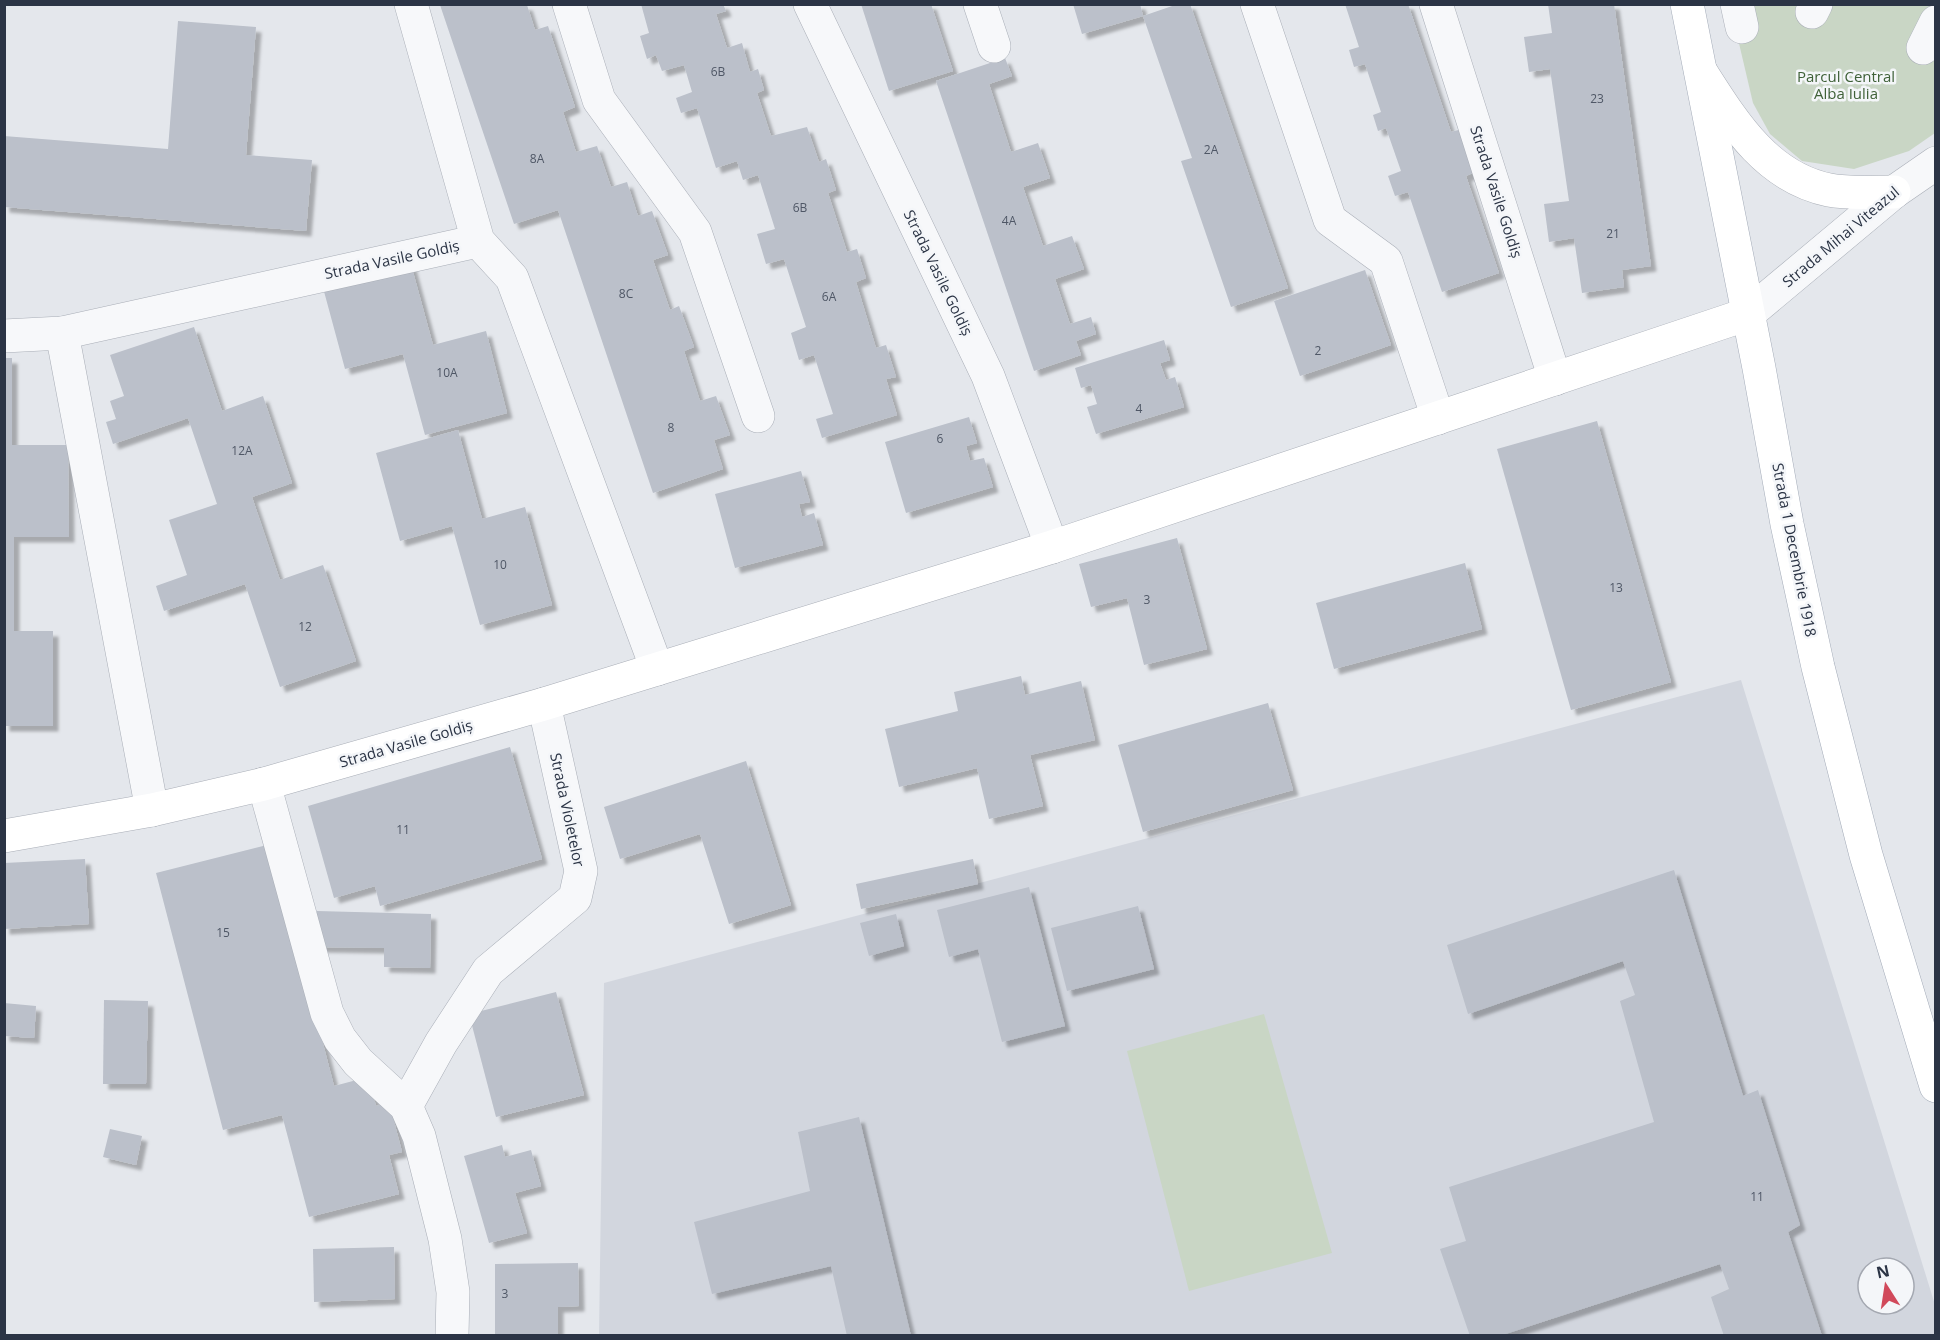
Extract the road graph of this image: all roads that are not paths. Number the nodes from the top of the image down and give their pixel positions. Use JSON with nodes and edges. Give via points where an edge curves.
{"nodes":[{"id":1,"x":411,"y":4,"type":"edge"},
{"id":2,"x":569,"y":4,"type":"edge"},
{"id":3,"x":810,"y":4,"type":"edge"},
{"id":4,"x":980,"y":4,"type":"edge"},
{"id":5,"x":1257,"y":4,"type":"edge"},
{"id":6,"x":1436,"y":4,"type":"edge"},
{"id":7,"x":1687,"y":4,"type":"edge"},
{"id":8,"x":994,"y":46,"type":"dead end"},
{"id":9,"x":1699,"y":68,"type":"junction"},
{"id":10,"x":1935,"y":163,"type":"edge"},
{"id":11,"x":1894,"y":192,"type":"junction"},
{"id":12,"x":478,"y":241,"type":"junction"},
{"id":13,"x":1748,"y":314,"type":"junction"},
{"id":14,"x":62,"y":333,"type":"junction"},
{"id":15,"x":4,"y":336,"type":"edge"},
{"id":16,"x":1555,"y":380,"type":"junction"},
{"id":17,"x":758,"y":416,"type":"dead end"},
{"id":18,"x":1438,"y":418,"type":"junction"},
{"id":19,"x":1052,"y":547,"type":"junction"},
{"id":20,"x":657,"y":669,"type":"junction"},
{"id":21,"x":544,"y":704,"type":"junction"},
{"id":22,"x":264,"y":784,"type":"junction"},
{"id":23,"x":152,"y":810,"type":"junction"},
{"id":24,"x":4,"y":836,"type":"edge"},
{"id":25,"x":1935,"y":1086,"type":"edge"},
{"id":26,"x":406,"y":1106,"type":"junction"},
{"id":27,"x":452,"y":1335,"type":"edge"}],
"edges":[{"from":1,"to":12,"type":"street"},
{"from":2,"to":17,"type":"street","via":[[599,100],[695,232]]},
{"from":3,"to":19,"type":"street","name":"Strada Vasile Goldiș","via":[[988,376]]},
{"from":4,"to":8,"type":"street"},
{"from":5,"to":18,"type":"street","via":[[1330,220],[1386,261]]},
{"from":6,"to":16,"type":"street","name":"Strada Vasile Goldiș"},
{"from":7,"to":9,"type":"street","name":"Strada 1 Decembrie 1918"},
{"from":9,"to":11,"type":"street","via":[[1729,115],[1779,169],[1829,190]]},
{"from":9,"to":13,"type":"street","name":"Strada 1 Decembrie 1918"},
{"from":10,"to":11,"type":"street","name":"Strada Mihai Viteazul"},
{"from":11,"to":13,"type":"street","name":"Strada Mihai Viteazul"},
{"from":12,"to":14,"type":"street","name":"Strada Vasile Goldiș"},
{"from":12,"to":20,"type":"street","name":"Strada Vasile Goldiș","via":[[512,278]]},
{"from":13,"to":16,"type":"street","name":"Strada Vasile Goldiș"},
{"from":13,"to":25,"type":"street","name":"Strada 1 Decembrie 1918","via":[[1818,667],[1866,855]]},
{"from":14,"to":15,"type":"street","name":"Strada Vasile Goldiș"},
{"from":14,"to":23,"type":"street"},
{"from":16,"to":18,"type":"street","name":"Strada Vasile Goldiș"},
{"from":18,"to":19,"type":"street","name":"Strada Vasile Goldiș"},
{"from":19,"to":20,"type":"street","name":"Strada Vasile Goldiș"},
{"from":20,"to":21,"type":"street","name":"Strada Vasile Goldiș"},
{"from":21,"to":22,"type":"street","name":"Strada Vasile Goldiș"},
{"from":21,"to":26,"type":"street","name":"Strada Violetelor","via":[[581,871],[575,898],[488,971]]},
{"from":22,"to":23,"type":"street","name":"Strada Vasile Goldiș"},
{"from":22,"to":26,"type":"street","via":[[327,1014],[358,1062]]},
{"from":23,"to":24,"type":"street","name":"Strada Vasile Goldiș"},
{"from":26,"to":27,"type":"street","via":[[418,1136],[445,1239],[453,1292]]}]}
